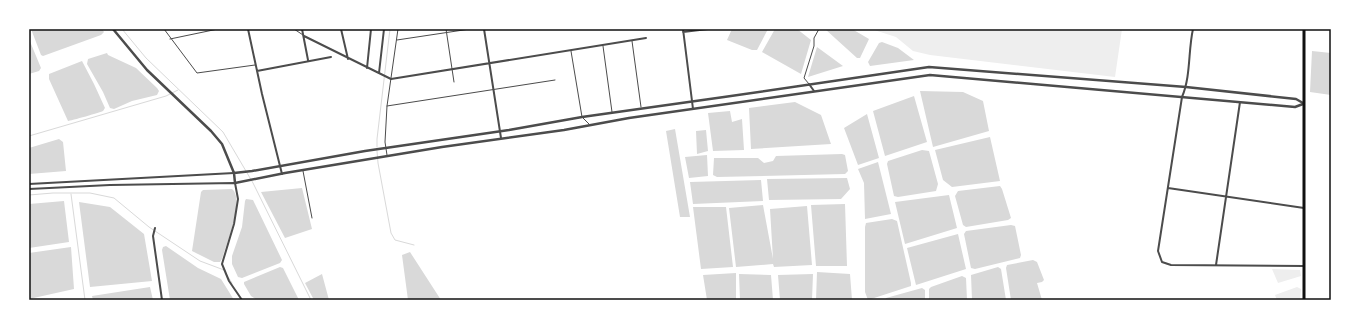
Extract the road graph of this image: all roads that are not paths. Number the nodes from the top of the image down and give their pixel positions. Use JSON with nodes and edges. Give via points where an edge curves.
{"nodes":[{"id":1,"x":113,"y":29,"type":"edge"},
{"id":2,"x":164,"y":29,"type":"edge"},
{"id":3,"x":218,"y":29,"type":"edge"},
{"id":4,"x":248,"y":29,"type":"edge"},
{"id":5,"x":294,"y":29,"type":"edge"},
{"id":6,"x":302,"y":29,"type":"edge"},
{"id":7,"x":341,"y":29,"type":"edge"},
{"id":8,"x":371,"y":29,"type":"edge"},
{"id":9,"x":384,"y":29,"type":"edge"},
{"id":10,"x":398,"y":29,"type":"edge"},
{"id":11,"x":446,"y":29,"type":"edge"},
{"id":12,"x":470,"y":29,"type":"edge"},
{"id":13,"x":484,"y":29,"type":"edge"},
{"id":14,"x":708,"y":29,"type":"edge"},
{"id":15,"x":819,"y":29,"type":"edge"},
{"id":16,"x":1194,"y":29,"type":"edge"},
{"id":17,"x":1304,"y":29,"type":"edge"},
{"id":18,"x":683,"y":30,"type":"edge"},
{"id":19,"x":446,"y":33,"type":"junction"},
{"id":20,"x":304,"y":36,"type":"junction"},
{"id":21,"x":170,"y":38,"type":"junction"},
{"id":22,"x":646,"y":38,"type":"dead end"},
{"id":23,"x":396,"y":40,"type":"junction"},
{"id":24,"x":632,"y":40,"type":"junction"},
{"id":25,"x":603,"y":45,"type":"junction"},
{"id":26,"x":571,"y":50,"type":"junction"},
{"id":27,"x":331,"y":57,"type":"dead end"},
{"id":28,"x":348,"y":59,"type":"junction"},
{"id":29,"x":308,"y":60,"type":"junction"},
{"id":30,"x":489,"y":62,"type":"junction"},
{"id":31,"x":256,"y":65,"type":"junction"},
{"id":32,"x":367,"y":68,"type":"junction"},
{"id":33,"x":452,"y":69,"type":"junction"},
{"id":34,"x":257,"y":70,"type":"junction"},
{"id":35,"x":379,"y":73,"type":"junction"},
{"id":36,"x":391,"y":79,"type":"junction"},
{"id":37,"x":555,"y":80,"type":"dead end"},
{"id":38,"x":454,"y":82,"type":"dead end"},
{"id":39,"x":809,"y":84,"type":"junction"},
{"id":40,"x":1186,"y":87,"type":"junction"},
{"id":41,"x":493,"y":90,"type":"junction"},
{"id":42,"x":815,"y":92,"type":"junction"},
{"id":43,"x":1182,"y":97,"type":"junction"},
{"id":44,"x":692,"y":102,"type":"junction"},
{"id":45,"x":1240,"y":102,"type":"junction"},
{"id":46,"x":1303,"y":104,"type":"junction"},
{"id":47,"x":387,"y":106,"type":"junction"},
{"id":48,"x":641,"y":109,"type":"junction"},
{"id":49,"x":693,"y":109,"type":"junction"},
{"id":50,"x":612,"y":112,"type":"junction"},
{"id":51,"x":582,"y":117,"type":"junction"},
{"id":52,"x":590,"y":125,"type":"junction"},
{"id":53,"x":500,"y":132,"type":"junction"},
{"id":54,"x":501,"y":139,"type":"junction"},
{"id":55,"x":386,"y":148,"type":"junction"},
{"id":56,"x":387,"y":156,"type":"junction"},
{"id":57,"x":279,"y":166,"type":"junction"},
{"id":58,"x":303,"y":170,"type":"junction"},
{"id":59,"x":234,"y":173,"type":"junction"},
{"id":60,"x":282,"y":174,"type":"junction"},
{"id":61,"x":235,"y":183,"type":"junction"},
{"id":62,"x":29,"y":184,"type":"edge"},
{"id":63,"x":1168,"y":188,"type":"junction"},
{"id":64,"x":29,"y":190,"type":"edge"},
{"id":65,"x":1227,"y":197,"type":"junction"},
{"id":66,"x":1304,"y":208,"type":"junction"},
{"id":67,"x":312,"y":218,"type":"dead end"},
{"id":68,"x":155,"y":229,"type":"dead end"},
{"id":69,"x":1216,"y":266,"type":"junction"},
{"id":70,"x":1304,"y":266,"type":"junction"},
{"id":71,"x":162,"y":300,"type":"edge"},
{"id":72,"x":242,"y":300,"type":"edge"},
{"id":73,"x":1305,"y":300,"type":"edge"}],
"edges":[{"from":1,"to":59,"type":"street","via":[[147,70],[222,144]]},
{"from":2,"to":21,"type":"lane"},
{"from":3,"to":21,"type":"lane"},
{"from":4,"to":31,"type":"street"},
{"from":5,"to":20,"type":"lane"},
{"from":6,"to":20,"type":"street"},
{"from":7,"to":28,"type":"street"},
{"from":8,"to":32,"type":"street"},
{"from":9,"to":35,"type":"street"},
{"from":10,"to":23,"type":"lane"},
{"from":11,"to":19,"type":"lane"},
{"from":12,"to":19,"type":"lane"},
{"from":13,"to":30,"type":"street"},
{"from":14,"to":18,"type":"street"},
{"from":15,"to":39,"type":"lane","via":[[814,38],[804,78]]},
{"from":16,"to":40,"type":"street"},
{"from":17,"to":46,"type":"main road"},
{"from":18,"to":44,"type":"street"},
{"from":19,"to":23,"type":"lane"},
{"from":19,"to":33,"type":"lane"},
{"from":20,"to":28,"type":"street"},
{"from":20,"to":29,"type":"street"},
{"from":21,"to":31,"type":"lane","via":[[197,73]]},
{"from":22,"to":24,"type":"street"},
{"from":23,"to":36,"type":"lane"},
{"from":24,"to":25,"type":"street"},
{"from":24,"to":48,"type":"lane"},
{"from":25,"to":26,"type":"street"},
{"from":25,"to":50,"type":"lane"},
{"from":26,"to":30,"type":"street"},
{"from":26,"to":51,"type":"lane"},
{"from":27,"to":29,"type":"street"},
{"from":28,"to":32,"type":"street"},
{"from":29,"to":34,"type":"street"},
{"from":30,"to":33,"type":"street"},
{"from":30,"to":41,"type":"street"},
{"from":31,"to":34,"type":"street"},
{"from":32,"to":35,"type":"street"},
{"from":33,"to":36,"type":"street"},
{"from":33,"to":38,"type":"lane"},
{"from":34,"to":57,"type":"street"},
{"from":35,"to":36,"type":"street"},
{"from":36,"to":47,"type":"lane"},
{"from":37,"to":41,"type":"lane"},
{"from":39,"to":40,"type":"street","via":[[929,67]]},
{"from":39,"to":42,"type":"street"},
{"from":39,"to":44,"type":"street"},
{"from":40,"to":43,"type":"street"},
{"from":40,"to":46,"type":"street","via":[[1296,99]]},
{"from":41,"to":47,"type":"lane"},
{"from":41,"to":53,"type":"street"},
{"from":42,"to":43,"type":"street","via":[[930,75]]},
{"from":42,"to":49,"type":"street"},
{"from":43,"to":45,"type":"street"},
{"from":43,"to":63,"type":"street"},
{"from":44,"to":48,"type":"street"},
{"from":44,"to":49,"type":"street"},
{"from":45,"to":46,"type":"street","via":[[1295,107]]},
{"from":45,"to":65,"type":"street"},
{"from":46,"to":66,"type":"main road"},
{"from":47,"to":55,"type":"lane"},
{"from":48,"to":50,"type":"street"},
{"from":49,"to":52,"type":"street"},
{"from":50,"to":51,"type":"street"},
{"from":51,"to":52,"type":"lane"},
{"from":51,"to":53,"type":"street"},
{"from":52,"to":54,"type":"street"},
{"from":53,"to":54,"type":"street"},
{"from":53,"to":55,"type":"street"},
{"from":54,"to":56,"type":"street"},
{"from":55,"to":56,"type":"lane"},
{"from":55,"to":57,"type":"street"},
{"from":56,"to":58,"type":"street"},
{"from":57,"to":59,"type":"street"},
{"from":57,"to":60,"type":"street"},
{"from":58,"to":60,"type":"street"},
{"from":58,"to":67,"type":"lane"},
{"from":59,"to":61,"type":"street"},
{"from":59,"to":62,"type":"street"},
{"from":60,"to":61,"type":"street"},
{"from":61,"to":64,"type":"street","via":[[110,185]]},
{"from":61,"to":72,"type":"street","via":[[238,199],[234,224],[222,264],[229,281]]},
{"from":63,"to":65,"type":"street"},
{"from":63,"to":69,"type":"street","via":[[1158,251],[1162,262],[1171,265]]},
{"from":65,"to":66,"type":"street"},
{"from":65,"to":69,"type":"street"},
{"from":66,"to":70,"type":"main road"},
{"from":68,"to":71,"type":"street","via":[[153,236]]},
{"from":69,"to":70,"type":"street"},
{"from":70,"to":73,"type":"main road"}]}
